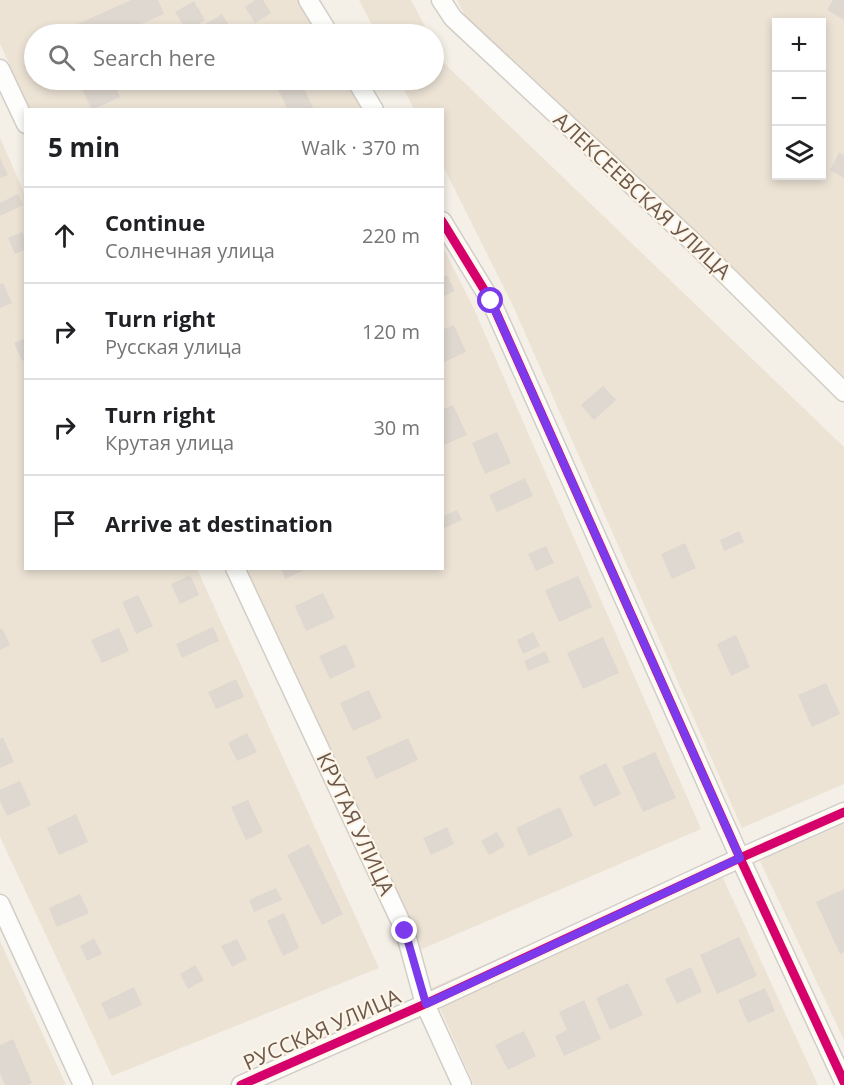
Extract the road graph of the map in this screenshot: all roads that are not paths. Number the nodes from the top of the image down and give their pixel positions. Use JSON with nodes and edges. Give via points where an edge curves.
{"nodes":[{"id":1,"x":308,"y":0,"type":"edge"},
{"id":2,"x":441,"y":0,"type":"edge"},
{"id":3,"x":323,"y":24,"type":"edge"},
{"id":4,"x":0,"y":69,"type":"edge"},
{"id":5,"x":362,"y":90,"type":"edge"},
{"id":6,"x":374,"y":108,"type":"edge"},
{"id":7,"x":24,"y":120,"type":"edge"},
{"id":8,"x":444,"y":224,"type":"edge"},
{"id":9,"x":844,"y":392,"type":"edge"},
{"id":10,"x":236,"y":570,"type":"edge"},
{"id":11,"x":844,"y":812,"type":"edge"},
{"id":12,"x":740,"y":858,"type":"junction"},
{"id":13,"x":0,"y":904,"type":"edge"},
{"id":14,"x":426,"y":1004,"type":"junction"},
{"id":15,"x":844,"y":1082,"type":"edge"},
{"id":16,"x":83,"y":1085,"type":"edge"},
{"id":17,"x":241,"y":1085,"type":"edge"},
{"id":18,"x":462,"y":1085,"type":"edge"}],
"edges":[{"from":1,"to":3,"type":"street"},
{"from":2,"to":9,"type":"street","name":"АЛЕКСЕЕВСКАЯ УЛИЦА","via":[[453,18],[694,243]]},
{"from":4,"to":7,"type":"street"},
{"from":5,"to":6,"type":"street"},
{"from":8,"to":12,"type":"street","via":[[491,301]]},
{"from":10,"to":14,"type":"street","name":"КРУТАЯ УЛИЦА","via":[[405,931]]},
{"from":11,"to":12,"type":"street","name":"РУССКАЯ УЛИЦА"},
{"from":12,"to":14,"type":"street","name":"РУССКАЯ УЛИЦА"},
{"from":12,"to":15,"type":"street"},
{"from":13,"to":16,"type":"street"},
{"from":14,"to":17,"type":"street","name":"РУССКАЯ УЛИЦА"},
{"from":14,"to":18,"type":"street","name":"КРУТАЯ УЛИЦА"}]}
